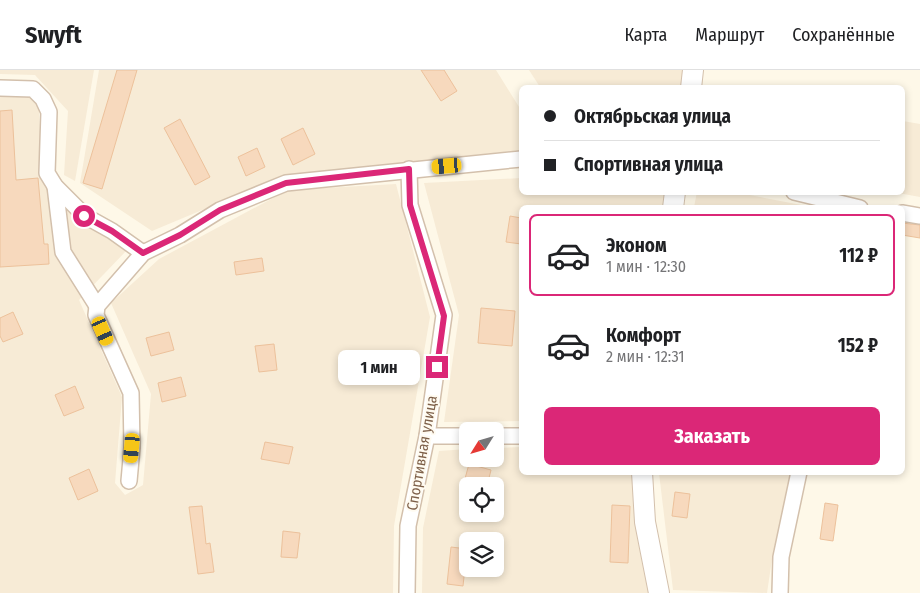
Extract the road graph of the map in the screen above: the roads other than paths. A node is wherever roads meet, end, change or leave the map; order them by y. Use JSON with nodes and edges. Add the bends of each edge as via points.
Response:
{"nodes":[{"id":1,"x":693,"y":70,"type":"edge"},
{"id":2,"x":691,"y":85,"type":"edge"},
{"id":3,"x":0,"y":88,"type":"edge"},
{"id":4,"x":519,"y":159,"type":"edge"},
{"id":5,"x":409,"y":169,"type":"junction"},
{"id":6,"x":55,"y":186,"type":"junction"},
{"id":7,"x":806,"y":195,"type":"edge"},
{"id":8,"x":848,"y":205,"type":"edge"},
{"id":9,"x":905,"y":214,"type":"edge"},
{"id":10,"x":920,"y":216,"type":"edge"},
{"id":11,"x":143,"y":253,"type":"junction"},
{"id":12,"x":97,"y":306,"type":"junction"},
{"id":13,"x":427,"y":436,"type":"junction"},
{"id":14,"x":459,"y":436,"type":"edge"},
{"id":15,"x":504,"y":436,"type":"edge"},
{"id":16,"x":519,"y":436,"type":"edge"},
{"id":17,"x":642,"y":475,"type":"edge"},
{"id":18,"x":799,"y":475,"type":"edge"},
{"id":19,"x":129,"y":481,"type":"dead end"},
{"id":20,"x":407,"y":593,"type":"edge"},
{"id":21,"x":659,"y":593,"type":"edge"},
{"id":22,"x":780,"y":593,"type":"edge"}],
"edges":[{"from":1,"to":2,"type":"street"},
{"from":3,"to":6,"type":"street","via":[[33,89],[43,99],[49,112],[47,173]]},
{"from":4,"to":5,"type":"street"},
{"from":5,"to":11,"type":"street","via":[[286,183],[220,210]]},
{"from":5,"to":13,"type":"street","name":"Спортивная улица","via":[[410,205],[444,316]]},
{"from":6,"to":11,"type":"street","via":[[84,216]]},
{"from":6,"to":12,"type":"street","via":[[63,252]]},
{"from":7,"to":8,"type":"street"},
{"from":9,"to":10,"type":"street"},
{"from":11,"to":12,"type":"street"},
{"from":12,"to":19,"type":"street","via":[[96,316],[131,393]]},
{"from":13,"to":14,"type":"street"},
{"from":13,"to":20,"type":"street","name":"Спортивная улица","via":[[408,526]]},
{"from":15,"to":16,"type":"street"},
{"from":17,"to":21,"type":"street","via":[[645,522]]},
{"from":18,"to":22,"type":"street","via":[[781,557]]}]}
